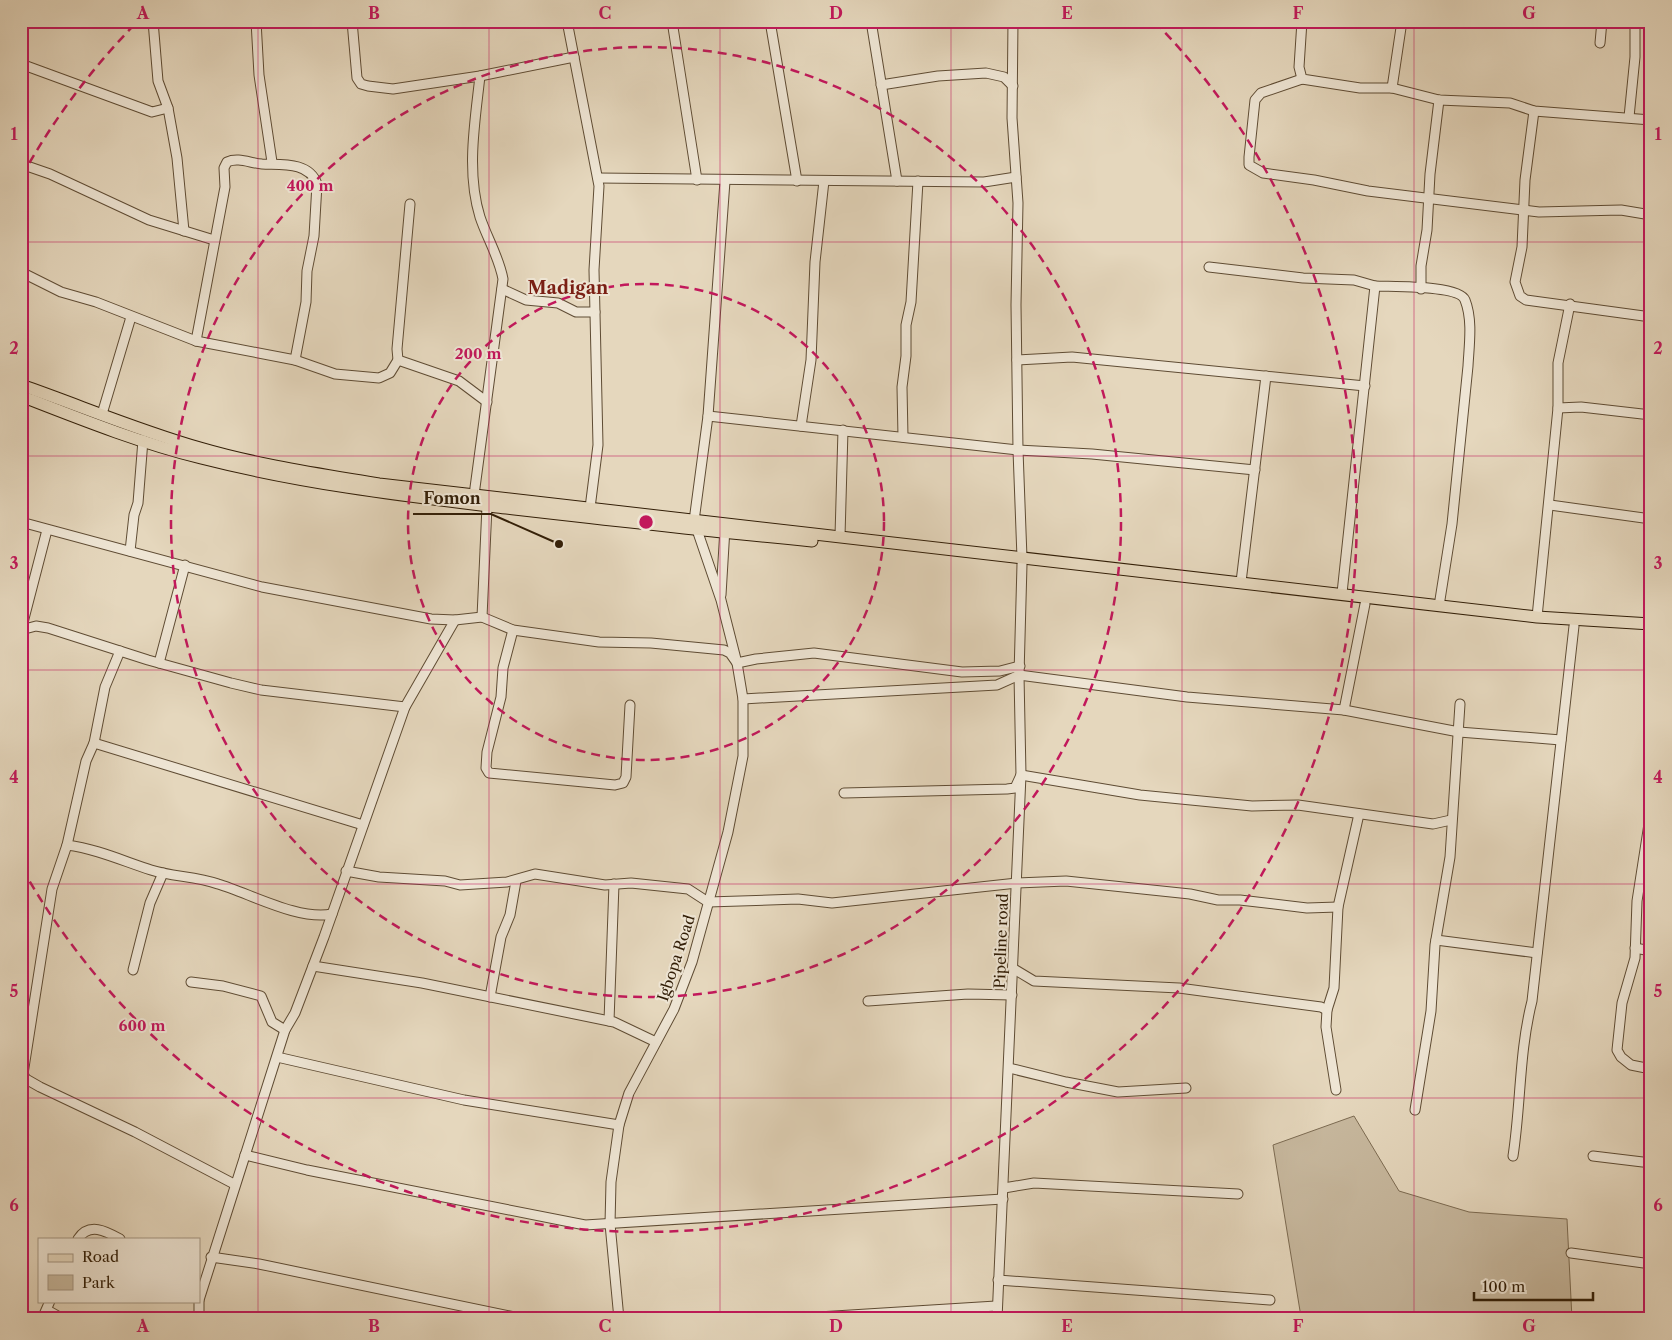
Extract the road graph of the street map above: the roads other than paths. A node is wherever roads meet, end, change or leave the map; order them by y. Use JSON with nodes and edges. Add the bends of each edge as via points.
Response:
{"nodes":[{"id":1,"x":153,"y":21,"type":"edge"},
{"id":2,"x":256,"y":21,"type":"edge"},
{"id":3,"x":352,"y":21,"type":"edge"},
{"id":4,"x":567,"y":21,"type":"edge"},
{"id":5,"x":672,"y":21,"type":"edge"},
{"id":6,"x":770,"y":21,"type":"edge"},
{"id":7,"x":871,"y":21,"type":"edge"},
{"id":8,"x":1013,"y":21,"type":"edge"},
{"id":9,"x":1302,"y":21,"type":"edge"},
{"id":10,"x":1402,"y":21,"type":"edge"},
{"id":11,"x":1602,"y":21,"type":"edge"},
{"id":12,"x":1634,"y":21,"type":"edge"},
{"id":13,"x":1600,"y":43,"type":"dead end"},
{"id":14,"x":574,"y":57,"type":"junction"},
{"id":15,"x":21,"y":64,"type":"edge"},
{"id":16,"x":480,"y":76,"type":"junction"},
{"id":17,"x":1302,"y":79,"type":"junction"},
{"id":18,"x":881,"y":85,"type":"junction"},
{"id":19,"x":1013,"y":86,"type":"junction"},
{"id":20,"x":1392,"y":88,"type":"junction"},
{"id":21,"x":1439,"y":100,"type":"junction"},
{"id":22,"x":168,"y":108,"type":"junction"},
{"id":23,"x":1534,"y":111,"type":"junction"},
{"id":24,"x":1629,"y":117,"type":"junction"},
{"id":25,"x":1651,"y":120,"type":"edge"},
{"id":26,"x":272,"y":162,"type":"junction"},
{"id":27,"x":21,"y":164,"type":"edge"},
{"id":28,"x":1016,"y":177,"type":"junction"},
{"id":29,"x":598,"y":178,"type":"junction"},
{"id":30,"x":697,"y":180,"type":"junction"},
{"id":31,"x":797,"y":180,"type":"junction"},
{"id":32,"x":896,"y":180,"type":"junction"},
{"id":33,"x":725,"y":181,"type":"junction"},
{"id":34,"x":824,"y":181,"type":"junction"},
{"id":35,"x":918,"y":181,"type":"junction"},
{"id":36,"x":1430,"y":197,"type":"junction"},
{"id":37,"x":410,"y":204,"type":"dead end"},
{"id":38,"x":1524,"y":209,"type":"junction"},
{"id":39,"x":1651,"y":215,"type":"edge"},
{"id":40,"x":184,"y":231,"type":"junction"},
{"id":41,"x":214,"y":240,"type":"junction"},
{"id":42,"x":1210,"y":267,"type":"dead end"},
{"id":43,"x":21,"y":272,"type":"edge"},
{"id":44,"x":1375,"y":286,"type":"junction"},
{"id":45,"x":502,"y":289,"type":"junction"},
{"id":46,"x":1421,"y":289,"type":"junction"},
{"id":47,"x":1570,"y":304,"type":"junction"},
{"id":48,"x":595,"y":312,"type":"junction"},
{"id":49,"x":131,"y":317,"type":"junction"},
{"id":50,"x":1651,"y":317,"type":"edge"},
{"id":51,"x":196,"y":341,"type":"junction"},
{"id":52,"x":295,"y":360,"type":"junction"},
{"id":53,"x":398,"y":360,"type":"junction"},
{"id":54,"x":1017,"y":360,"type":"junction"},
{"id":55,"x":1266,"y":376,"type":"junction"},
{"id":56,"x":21,"y":385,"type":"edge"},
{"id":57,"x":1366,"y":386,"type":"junction"},
{"id":58,"x":21,"y":396,"type":"edge"},
{"id":59,"x":487,"y":402,"type":"junction"},
{"id":60,"x":1558,"y":408,"type":"junction"},
{"id":61,"x":102,"y":414,"type":"junction"},
{"id":62,"x":1651,"y":415,"type":"edge"},
{"id":63,"x":708,"y":416,"type":"junction"},
{"id":64,"x":801,"y":426,"type":"junction"},
{"id":65,"x":844,"y":430,"type":"junction"},
{"id":66,"x":903,"y":437,"type":"junction"},
{"id":67,"x":143,"y":440,"type":"junction"},
{"id":68,"x":1018,"y":450,"type":"junction"},
{"id":69,"x":1255,"y":470,"type":"junction"},
{"id":70,"x":474,"y":495,"type":"junction"},
{"id":71,"x":1550,"y":505,"type":"junction"},
{"id":72,"x":487,"y":506,"type":"junction"},
{"id":73,"x":590,"y":508,"type":"junction"},
{"id":74,"x":1651,"y":518,"type":"edge"},
{"id":75,"x":21,"y":522,"type":"edge"},
{"id":76,"x":695,"y":525,"type":"junction"},
{"id":77,"x":725,"y":528,"type":"junction"},
{"id":78,"x":47,"y":530,"type":"junction"},
{"id":79,"x":840,"y":536,"type":"junction"},
{"id":80,"x":130,"y":551,"type":"junction"},
{"id":81,"x":1022,"y":561,"type":"junction"},
{"id":82,"x":185,"y":565,"type":"junction"},
{"id":83,"x":1241,"y":582,"type":"junction"},
{"id":84,"x":1342,"y":593,"type":"junction"},
{"id":85,"x":721,"y":600,"type":"junction"},
{"id":86,"x":1366,"y":604,"type":"junction"},
{"id":87,"x":1439,"y":606,"type":"junction"},
{"id":88,"x":482,"y":617,"type":"junction"},
{"id":89,"x":1537,"y":617,"type":"junction"},
{"id":90,"x":455,"y":620,"type":"junction"},
{"id":91,"x":1651,"y":624,"type":"edge"},
{"id":92,"x":1574,"y":626,"type":"junction"},
{"id":93,"x":21,"y":630,"type":"edge"},
{"id":94,"x":513,"y":630,"type":"junction"},
{"id":95,"x":1651,"y":631,"type":"edge"},
{"id":96,"x":120,"y":651,"type":"junction"},
{"id":97,"x":159,"y":663,"type":"junction"},
{"id":98,"x":737,"y":663,"type":"junction"},
{"id":99,"x":1020,"y":671,"type":"junction"},
{"id":100,"x":742,"y":699,"type":"junction"},
{"id":101,"x":630,"y":704,"type":"dead end"},
{"id":102,"x":1460,"y":704,"type":"dead end"},
{"id":103,"x":405,"y":707,"type":"junction"},
{"id":104,"x":1344,"y":710,"type":"junction"},
{"id":105,"x":1459,"y":732,"type":"junction"},
{"id":106,"x":1561,"y":740,"type":"junction"},
{"id":107,"x":94,"y":743,"type":"junction"},
{"id":108,"x":1021,"y":775,"type":"junction"},
{"id":109,"x":844,"y":793,"type":"dead end"},
{"id":110,"x":1651,"y":811,"type":"edge"},
{"id":111,"x":1359,"y":814,"type":"junction"},
{"id":112,"x":1451,"y":820,"type":"junction"},
{"id":113,"x":363,"y":825,"type":"junction"},
{"id":114,"x":67,"y":845,"type":"junction"},
{"id":115,"x":1646,"y":861,"type":"edge"},
{"id":116,"x":346,"y":871,"type":"junction"},
{"id":117,"x":162,"y":873,"type":"junction"},
{"id":118,"x":516,"y":881,"type":"junction"},
{"id":119,"x":1017,"y":883,"type":"junction"},
{"id":120,"x":614,"y":884,"type":"junction"},
{"id":121,"x":708,"y":902,"type":"junction"},
{"id":122,"x":1338,"y":907,"type":"junction"},
{"id":123,"x":332,"y":914,"type":"junction"},
{"id":124,"x":1436,"y":940,"type":"junction"},
{"id":125,"x":1635,"y":948,"type":"junction"},
{"id":126,"x":1651,"y":950,"type":"edge"},
{"id":127,"x":1537,"y":952,"type":"junction"},
{"id":128,"x":313,"y":966,"type":"junction"},
{"id":129,"x":1014,"y":969,"type":"junction"},
{"id":130,"x":133,"y":970,"type":"dead end"},
{"id":131,"x":192,"y":982,"type":"dead end"},
{"id":132,"x":1012,"y":995,"type":"junction"},
{"id":133,"x":490,"y":997,"type":"junction"},
{"id":134,"x":868,"y":1001,"type":"dead end"},
{"id":135,"x":1327,"y":1010,"type":"junction"},
{"id":136,"x":609,"y":1021,"type":"junction"},
{"id":137,"x":285,"y":1030,"type":"junction"},
{"id":138,"x":656,"y":1042,"type":"junction"},
{"id":139,"x":277,"y":1057,"type":"junction"},
{"id":140,"x":1009,"y":1068,"type":"junction"},
{"id":141,"x":1651,"y":1069,"type":"edge"},
{"id":142,"x":1186,"y":1088,"type":"dead end"},
{"id":143,"x":1336,"y":1090,"type":"dead end"},
{"id":144,"x":1415,"y":1110,"type":"dead end"},
{"id":145,"x":619,"y":1126,"type":"junction"},
{"id":146,"x":245,"y":1155,"type":"junction"},
{"id":147,"x":1513,"y":1156,"type":"dead end"},
{"id":148,"x":1594,"y":1156,"type":"dead end"},
{"id":149,"x":1651,"y":1163,"type":"edge"},
{"id":150,"x":234,"y":1184,"type":"junction"},
{"id":151,"x":1004,"y":1188,"type":"junction"},
{"id":152,"x":1238,"y":1194,"type":"dead end"},
{"id":153,"x":1003,"y":1199,"type":"junction"},
{"id":154,"x":610,"y":1224,"type":"junction"},
{"id":155,"x":79,"y":1238,"type":"edge"},
{"id":156,"x":118,"y":1238,"type":"edge"},
{"id":157,"x":1571,"y":1253,"type":"dead end"},
{"id":158,"x":211,"y":1258,"type":"junction"},
{"id":159,"x":1651,"y":1264,"type":"edge"},
{"id":160,"x":998,"y":1280,"type":"junction"},
{"id":161,"x":201,"y":1281,"type":"edge"},
{"id":162,"x":1270,"y":1300,"type":"dead end"},
{"id":163,"x":199,"y":1302,"type":"edge"},
{"id":164,"x":48,"y":1306,"type":"edge"},
{"id":165,"x":996,"y":1306,"type":"junction"},
{"id":166,"x":42,"y":1319,"type":"edge"},
{"id":167,"x":63,"y":1319,"type":"edge"},
{"id":168,"x":198,"y":1319,"type":"edge"},
{"id":169,"x":524,"y":1319,"type":"edge"},
{"id":170,"x":619,"y":1319,"type":"edge"},
{"id":171,"x":786,"y":1319,"type":"edge"},
{"id":172,"x":997,"y":1319,"type":"edge"}],
"edges":[{"from":1,"to":22,"type":"street","via":[[158,81]]},
{"from":2,"to":26,"type":"street","via":[[259,75]]},
{"from":3,"to":16,"type":"street","via":[[356,78],[361,84],[393,89]]},
{"from":4,"to":14,"type":"street"},
{"from":5,"to":30,"type":"street"},
{"from":6,"to":31,"type":"street"},
{"from":7,"to":18,"type":"street"},
{"from":8,"to":19,"type":"street","name":"Pipeline road"},
{"from":9,"to":17,"type":"street","via":[[1299,67]]},
{"from":10,"to":20,"type":"street"},
{"from":11,"to":13,"type":"street"},
{"from":12,"to":24,"type":"street","via":[[1635,57]]},
{"from":14,"to":16,"type":"street"},
{"from":14,"to":29,"type":"street"},
{"from":15,"to":22,"type":"street","via":[[152,112]]},
{"from":16,"to":45,"type":"street","via":[[472,142],[475,191],[480,217],[501,268]]},
{"from":17,"to":20,"type":"street","via":[[1329,85]]},
{"from":17,"to":36,"type":"street","via":[[1261,93],[1255,100],[1249,157],[1249,165],[1253,169],[1368,191]]},
{"from":18,"to":19,"type":"street","via":[[938,76],[995,73]]},
{"from":18,"to":32,"type":"street"},
{"from":19,"to":28,"type":"street","name":"Pipeline road"},
{"from":20,"to":21,"type":"street"},
{"from":21,"to":23,"type":"street","via":[[1510,103]]},
{"from":21,"to":36,"type":"street"},
{"from":22,"to":40,"type":"street"},
{"from":23,"to":24,"type":"street"},
{"from":23,"to":38,"type":"street"},
{"from":24,"to":25,"type":"street"},
{"from":26,"to":41,"type":"street","via":[[227,162]]},
{"from":26,"to":52,"type":"street","via":[[296,166],[315,178],[317,184],[306,302]]},
{"from":27,"to":40,"type":"street","via":[[149,220]]},
{"from":28,"to":35,"type":"street","via":[[998,182]]},
{"from":28,"to":54,"type":"street","name":"Pipeline road"},
{"from":29,"to":30,"type":"street"},
{"from":29,"to":48,"type":"street"},
{"from":30,"to":33,"type":"street"},
{"from":31,"to":33,"type":"street"},
{"from":31,"to":34,"type":"street"},
{"from":32,"to":34,"type":"street"},
{"from":32,"to":35,"type":"street"},
{"from":33,"to":63,"type":"street"},
{"from":34,"to":64,"type":"street","via":[[815,262],[811,360]]},
{"from":35,"to":66,"type":"street","via":[[902,387]]},
{"from":36,"to":38,"type":"street"},
{"from":36,"to":46,"type":"street"},
{"from":37,"to":53,"type":"street"},
{"from":38,"to":39,"type":"street","via":[[1554,213],[1621,210]]},
{"from":38,"to":47,"type":"street","via":[[1516,289],[1526,300]]},
{"from":40,"to":41,"type":"street"},
{"from":41,"to":51,"type":"street"},
{"from":42,"to":44,"type":"street","via":[[1303,278],[1354,280]]},
{"from":43,"to":49,"type":"street","via":[[61,292]]},
{"from":44,"to":46,"type":"street"},
{"from":44,"to":57,"type":"street"},
{"from":45,"to":48,"type":"street","via":[[526,300],[558,303],[576,312]]},
{"from":45,"to":59,"type":"street"},
{"from":46,"to":87,"type":"street","via":[[1446,289],[1458,293],[1465,299],[1469,321],[1470,340],[1452,524]]},
{"from":47,"to":50,"type":"street","via":[[1603,312]]},
{"from":47,"to":60,"type":"street","via":[[1558,363]]},
{"from":48,"to":73,"type":"street","via":[[598,445]]},
{"from":49,"to":51,"type":"street"},
{"from":49,"to":61,"type":"street"},
{"from":51,"to":52,"type":"street"},
{"from":52,"to":53,"type":"street","via":[[335,374],[379,378],[390,373]]},
{"from":53,"to":59,"type":"street","via":[[459,381]]},
{"from":54,"to":55,"type":"street","via":[[1072,357]]},
{"from":54,"to":68,"type":"street","name":"Pipeline road"},
{"from":55,"to":57,"type":"street"},
{"from":55,"to":69,"type":"street"},
{"from":56,"to":61,"type":"main road"},
{"from":57,"to":84,"type":"street"},
{"from":58,"to":67,"type":"main road"},
{"from":59,"to":70,"type":"street"},
{"from":60,"to":62,"type":"street","via":[[1581,407]]},
{"from":60,"to":71,"type":"street"},
{"from":61,"to":70,"type":"main road","via":[[202,449],[269,464],[379,484]]},
{"from":63,"to":64,"type":"street"},
{"from":63,"to":76,"type":"street"},
{"from":64,"to":65,"type":"street"},
{"from":65,"to":66,"type":"street"},
{"from":65,"to":79,"type":"street"},
{"from":66,"to":68,"type":"street"},
{"from":67,"to":72,"type":"main road","via":[[199,458],[305,481]]},
{"from":67,"to":80,"type":"street"},
{"from":68,"to":69,"type":"street"},
{"from":68,"to":81,"type":"street","name":"Pipeline road"},
{"from":69,"to":83,"type":"street"},
{"from":70,"to":73,"type":"main road"},
{"from":71,"to":74,"type":"street"},
{"from":71,"to":89,"type":"street"},
{"from":72,"to":76,"type":"main road"},
{"from":72,"to":88,"type":"street"},
{"from":73,"to":76,"type":"main road"},
{"from":75,"to":78,"type":"street"},
{"from":76,"to":77,"type":"main road"},
{"from":76,"to":85,"type":"street"},
{"from":77,"to":79,"type":"main road"},
{"from":77,"to":81,"type":"main road"},
{"from":77,"to":85,"type":"street"},
{"from":78,"to":80,"type":"street"},
{"from":78,"to":93,"type":"street"},
{"from":79,"to":81,"type":"main road"},
{"from":80,"to":82,"type":"street"},
{"from":81,"to":83,"type":"main road"},
{"from":81,"to":86,"type":"main road"},
{"from":81,"to":99,"type":"street","name":"Pipeline road"},
{"from":82,"to":90,"type":"street","via":[[262,587],[431,619]]},
{"from":82,"to":97,"type":"street"},
{"from":83,"to":84,"type":"main road"},
{"from":84,"to":87,"type":"main road"},
{"from":85,"to":98,"type":"street","name":"Igbopa Road"},
{"from":86,"to":92,"type":"main road"},
{"from":86,"to":104,"type":"street"},
{"from":87,"to":89,"type":"main road"},
{"from":88,"to":90,"type":"street"},
{"from":88,"to":94,"type":"street"},
{"from":89,"to":91,"type":"main road"},
{"from":90,"to":103,"type":"street"},
{"from":92,"to":95,"type":"main road"},
{"from":92,"to":106,"type":"street"},
{"from":93,"to":96,"type":"street","via":[[36,626],[48,628]]},
{"from":94,"to":98,"type":"street","via":[[599,642],[724,650]]},
{"from":94,"to":101,"type":"street","via":[[487,752],[486,768],[489,773],[615,785],[622,783],[626,777]]},
{"from":96,"to":97,"type":"street"},
{"from":96,"to":107,"type":"street","via":[[103,695]]},
{"from":97,"to":103,"type":"street","via":[[261,690]]},
{"from":98,"to":99,"type":"street","via":[[814,653],[962,672]]},
{"from":98,"to":100,"type":"street","name":"Igbopa Road"},
{"from":99,"to":100,"type":"street","via":[[997,685]]},
{"from":99,"to":104,"type":"street","via":[[1187,697]]},
{"from":99,"to":108,"type":"street","name":"Pipeline road"},
{"from":100,"to":121,"type":"street","name":"Igbopa Road","via":[[742,764],[728,832]]},
{"from":102,"to":105,"type":"street"},
{"from":103,"to":113,"type":"street"},
{"from":104,"to":105,"type":"street"},
{"from":105,"to":106,"type":"street"},
{"from":105,"to":112,"type":"street"},
{"from":106,"to":127,"type":"street"},
{"from":107,"to":113,"type":"street"},
{"from":107,"to":114,"type":"street","via":[[86,761]]},
{"from":108,"to":109,"type":"street","via":[[1015,788],[1008,789]]},
{"from":108,"to":111,"type":"street","via":[[1168,798],[1252,806],[1298,805]]},
{"from":108,"to":119,"type":"street","name":"Pipeline road"},
{"from":110,"to":115,"type":"street"},
{"from":111,"to":112,"type":"street","via":[[1433,824]]},
{"from":111,"to":122,"type":"street"},
{"from":112,"to":124,"type":"street","via":[[1450,857]]},
{"from":113,"to":116,"type":"street"},
{"from":114,"to":117,"type":"street","via":[[99,850]]},
{"from":114,"to":150,"type":"street","via":[[50,899],[23,1074],[40,1087]]},
{"from":115,"to":125,"type":"street","via":[[1637,901]]},
{"from":116,"to":118,"type":"street","via":[[379,878],[445,881],[460,885]]},
{"from":116,"to":123,"type":"street"},
{"from":117,"to":123,"type":"street","via":[[208,880],[258,900],[316,916]]},
{"from":117,"to":130,"type":"street","via":[[150,903]]},
{"from":118,"to":120,"type":"street","via":[[535,874]]},
{"from":118,"to":133,"type":"street"},
{"from":119,"to":121,"type":"street","via":[[832,903],[798,899]]},
{"from":119,"to":122,"type":"street","via":[[1066,881],[1218,900],[1307,908]]},
{"from":119,"to":129,"type":"street","name":"Pipeline road"},
{"from":120,"to":121,"type":"street","via":[[688,889]]},
{"from":120,"to":136,"type":"street"},
{"from":121,"to":138,"type":"street","name":"Igbopa Road","via":[[692,962],[674,1009]]},
{"from":122,"to":135,"type":"street","via":[[1334,988]]},
{"from":123,"to":128,"type":"street"},
{"from":124,"to":127,"type":"street"},
{"from":124,"to":144,"type":"street","via":[[1431,1011]]},
{"from":125,"to":126,"type":"street"},
{"from":125,"to":141,"type":"street","via":[[1631,976],[1622,1003],[1617,1050],[1631,1065]]},
{"from":127,"to":147,"type":"street","via":[[1522,1048],[1520,1111]]},
{"from":128,"to":133,"type":"street"},
{"from":128,"to":137,"type":"street"},
{"from":129,"to":132,"type":"street","name":"Pipeline road"},
{"from":129,"to":135,"type":"street","via":[[1034,981],[1179,988]]},
{"from":131,"to":137,"type":"street","via":[[261,996],[272,1022]]},
{"from":132,"to":134,"type":"street","via":[[968,994]]},
{"from":132,"to":140,"type":"street","name":"Pipeline road"},
{"from":133,"to":136,"type":"street"},
{"from":135,"to":143,"type":"street","via":[[1326,1027]]},
{"from":136,"to":138,"type":"street"},
{"from":137,"to":139,"type":"street"},
{"from":138,"to":145,"type":"street","name":"Igbopa Road","via":[[629,1093]]},
{"from":139,"to":145,"type":"street","via":[[464,1100]]},
{"from":139,"to":146,"type":"street"},
{"from":140,"to":142,"type":"street","via":[[1118,1092]]},
{"from":140,"to":151,"type":"street","name":"Pipeline road"},
{"from":145,"to":154,"type":"street","name":"Igbopa Road","via":[[611,1182]]},
{"from":146,"to":150,"type":"street"},
{"from":146,"to":154,"type":"street","via":[[585,1225]]},
{"from":148,"to":149,"type":"street"},
{"from":150,"to":158,"type":"street"},
{"from":151,"to":152,"type":"street","via":[[1034,1183]]},
{"from":151,"to":153,"type":"street","name":"Pipeline road"},
{"from":153,"to":154,"type":"street"},
{"from":153,"to":160,"type":"street","name":"Pipeline road"},
{"from":154,"to":170,"type":"street","name":"Igbopa Road"},
{"from":155,"to":156,"type":"street","via":[[91,1230],[100,1230]]},
{"from":157,"to":159,"type":"street"},
{"from":158,"to":161,"type":"street"},
{"from":158,"to":169,"type":"street","via":[[259,1264]]},
{"from":160,"to":162,"type":"street"},
{"from":160,"to":165,"type":"street","name":"Pipeline road"},
{"from":163,"to":168,"type":"street"},
{"from":164,"to":166,"type":"street"},
{"from":164,"to":167,"type":"street"},
{"from":165,"to":171,"type":"street"},
{"from":165,"to":172,"type":"street","name":"Pipeline road"}]}
